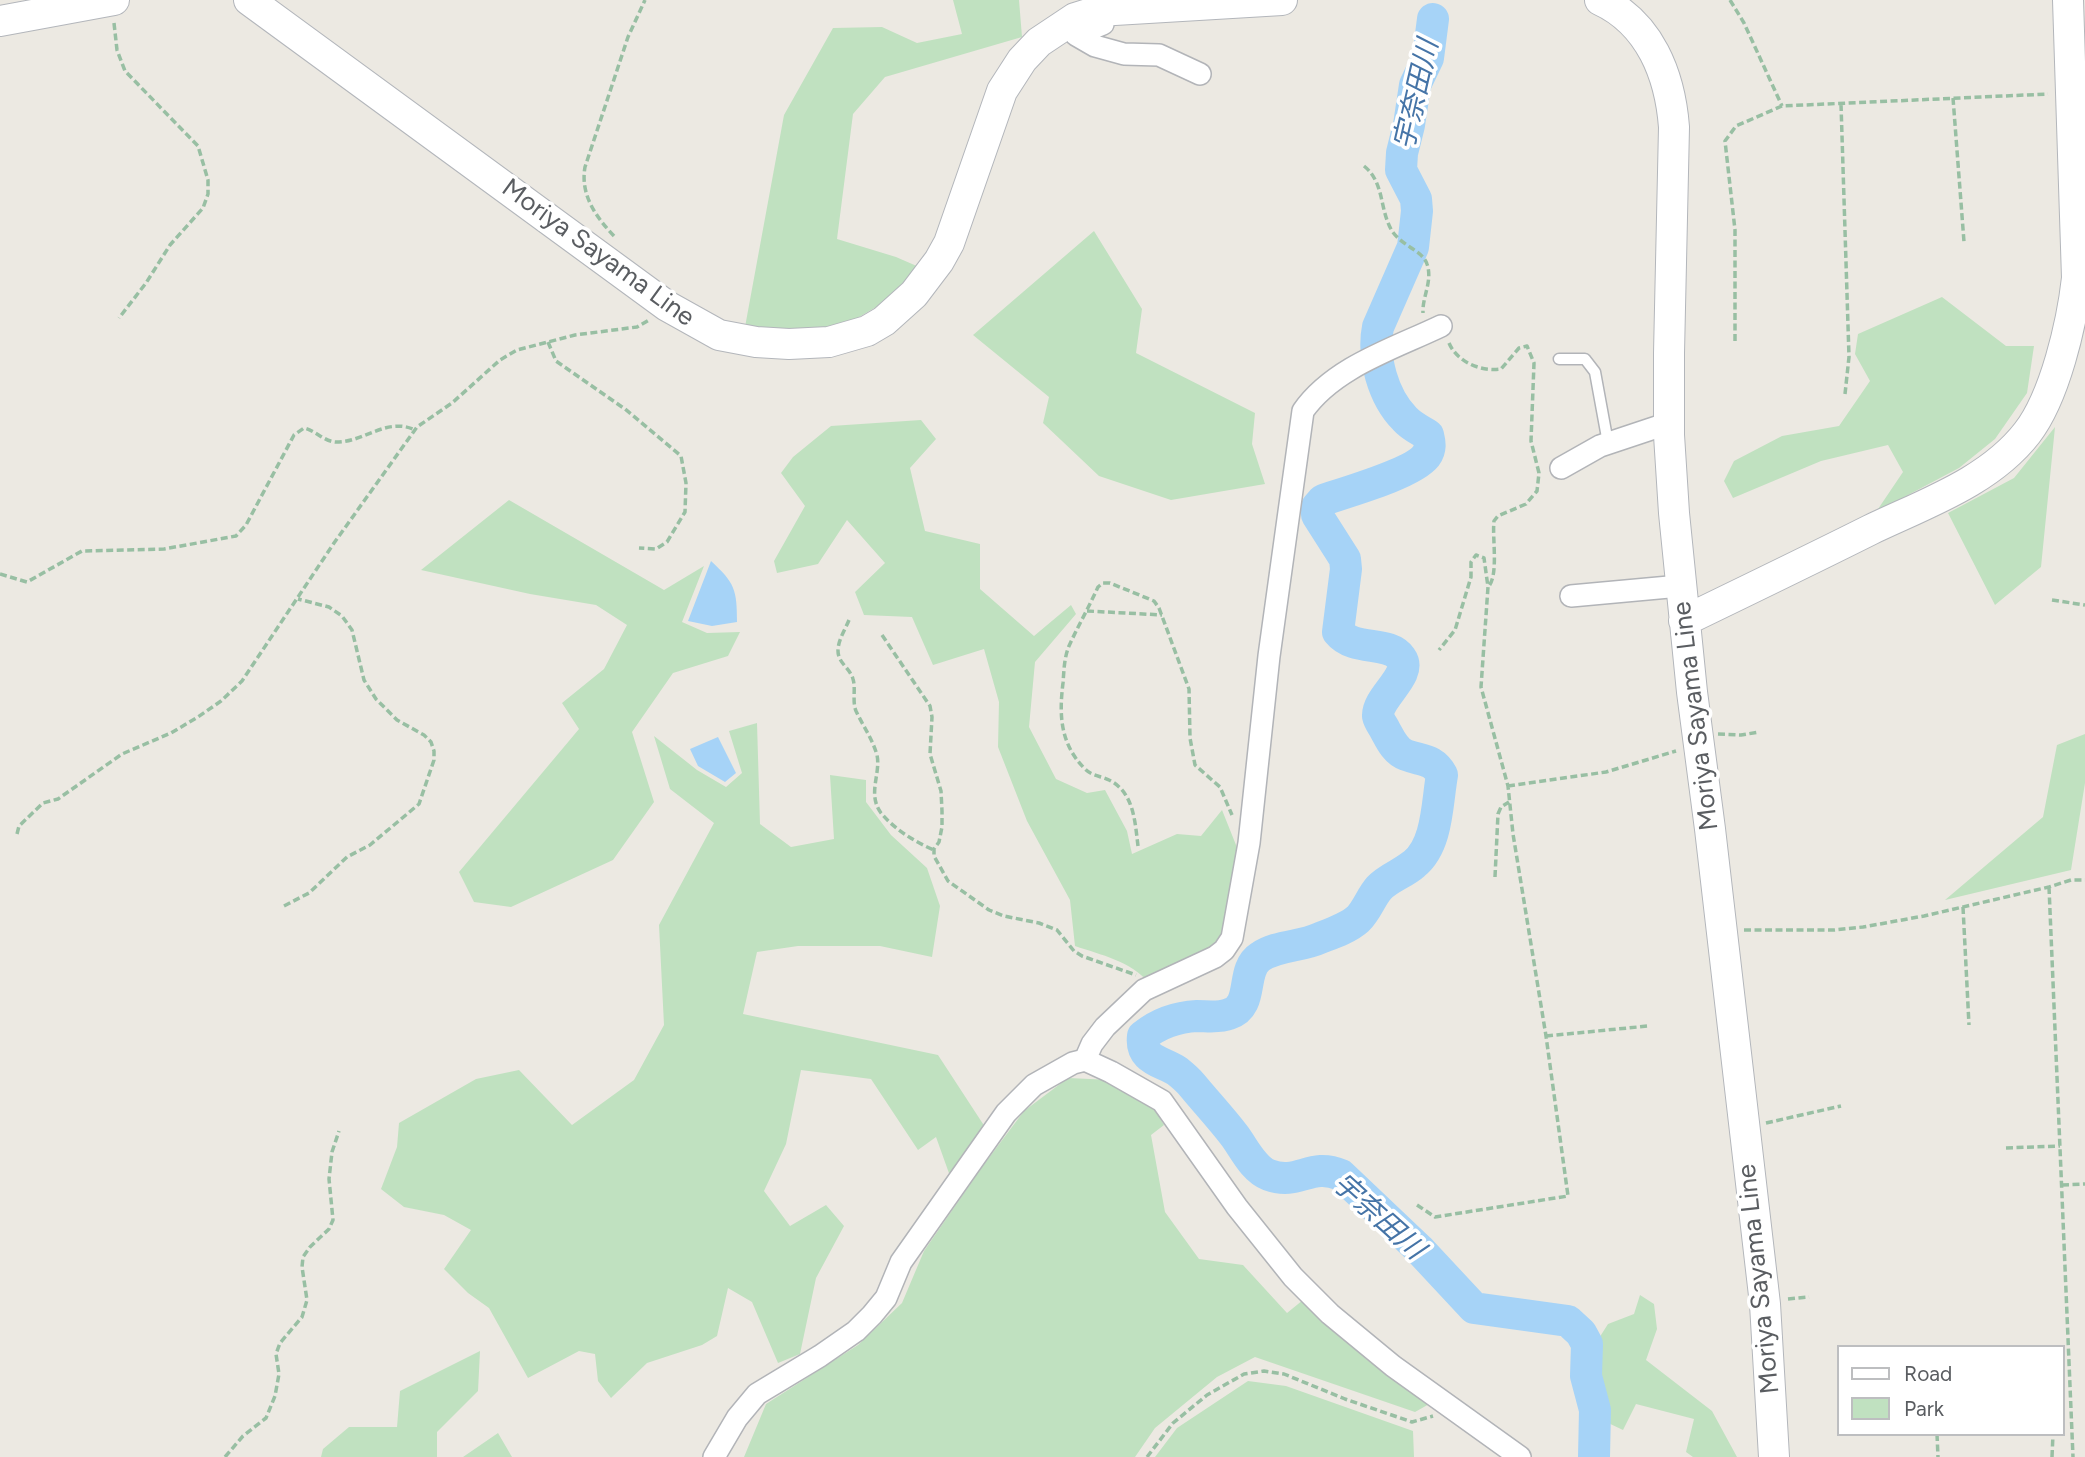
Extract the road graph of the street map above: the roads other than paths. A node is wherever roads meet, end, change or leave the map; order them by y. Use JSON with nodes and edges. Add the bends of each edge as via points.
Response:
{"nodes":[{"id":1,"x":112,"y":0,"type":"edge"},
{"id":2,"x":249,"y":0,"type":"edge"},
{"id":3,"x":1282,"y":0,"type":"edge"},
{"id":4,"x":1600,"y":0,"type":"edge"},
{"id":5,"x":2068,"y":0,"type":"edge"},
{"id":6,"x":1102,"y":10,"type":"junction"},
{"id":7,"x":0,"y":22,"type":"edge"},
{"id":8,"x":1200,"y":74,"type":"dead end"},
{"id":9,"x":1435,"y":329,"type":"road end"},
{"id":10,"x":1559,"y":359,"type":"dead end"},
{"id":11,"x":1669,"y":423,"type":"junction"},
{"id":12,"x":1608,"y":443,"type":"junction"},
{"id":13,"x":1561,"y":468,"type":"dead end"},
{"id":14,"x":1680,"y":586,"type":"junction"},
{"id":15,"x":1571,"y":596,"type":"dead end"},
{"id":16,"x":1684,"y":621,"type":"junction"},
{"id":17,"x":1085,"y":1060,"type":"junction"},
{"id":18,"x":714,"y":1457,"type":"edge"},
{"id":19,"x":1520,"y":1457,"type":"edge"},
{"id":20,"x":1774,"y":1457,"type":"edge"}],
"edges":[{"from":1,"to":7,"type":"main road"},
{"from":2,"to":6,"type":"main road","name":"Moriya Sayama Line","via":[[656,298],[710,331],[789,344],[851,337],[884,321],[914,294],[949,243],[1012,74],[1039,42],[1061,25]]},
{"from":3,"to":6,"type":"main road","name":"Moriya Sayama Line"},
{"from":4,"to":11,"type":"main road","name":"Moriya Sayama Line","via":[[1622,14],[1647,41],[1664,71],[1672,102]]},
{"from":5,"to":16,"type":"main road","via":[[2077,278],[2073,311],[2043,407],[2026,433],[1981,476]]},
{"from":6,"to":8,"type":"street","via":[[1103,24],[1076,35],[1124,54],[1159,55]]},
{"from":9,"to":17,"type":"street","via":[[1331,381],[1303,411],[1249,843],[1232,938],[1215,957],[1146,989],[1105,1027]]},
{"from":10,"to":12,"type":"lane","via":[[1585,359],[1595,372]]},
{"from":11,"to":12,"type":"street"},
{"from":11,"to":14,"type":"main road","name":"Moriya Sayama Line"},
{"from":12,"to":13,"type":"street"},
{"from":14,"to":15,"type":"street"},
{"from":14,"to":16,"type":"main road","name":"Moriya Sayama Line"},
{"from":16,"to":20,"type":"main road","name":"Moriya Sayama Line","via":[[1763,1291]]},
{"from":17,"to":18,"type":"street","via":[[1034,1085],[1006,1113],[901,1262],[886,1298],[872,1315],[829,1350],[757,1394]]},
{"from":17,"to":19,"type":"street","via":[[1162,1101],[1237,1207],[1293,1277],[1330,1314],[1393,1366]]}]}
